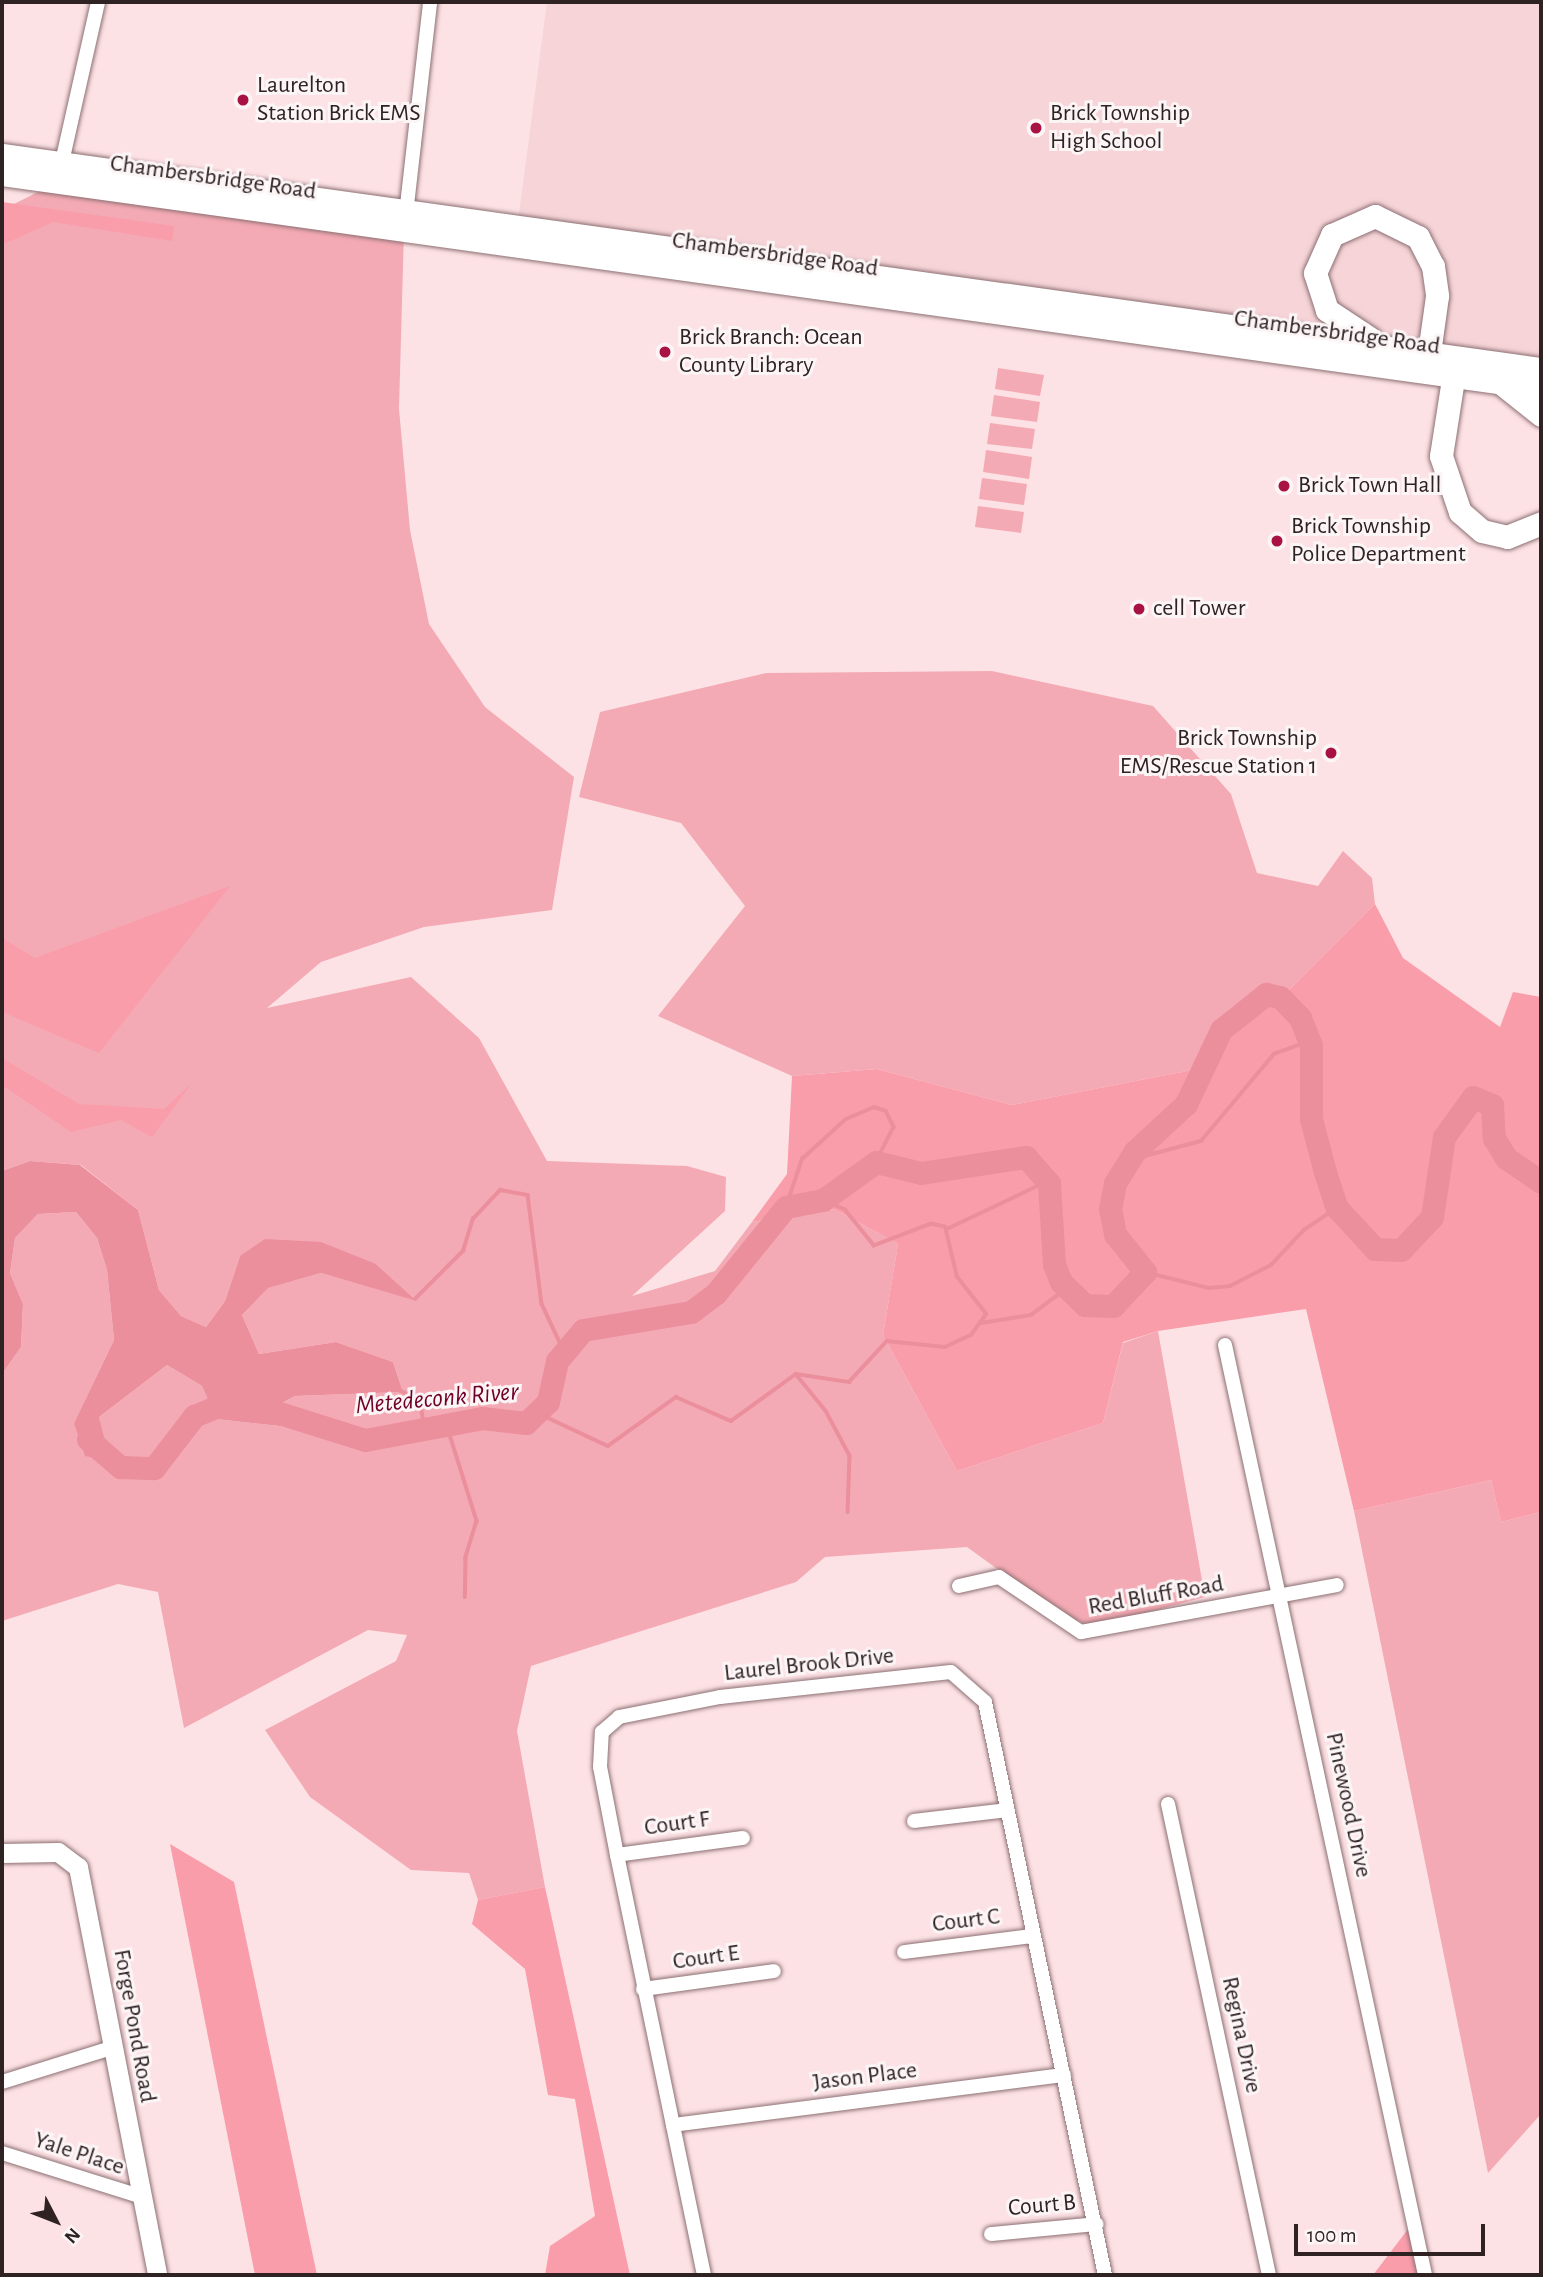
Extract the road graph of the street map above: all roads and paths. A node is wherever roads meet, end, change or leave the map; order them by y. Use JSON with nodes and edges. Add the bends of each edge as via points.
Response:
{"nodes":[{"id":1,"x":98,"y":2,"type":"edge"},
{"id":2,"x":430,"y":2,"type":"edge"},
{"id":3,"x":2,"y":155,"type":"edge"},
{"id":4,"x":60,"y":173,"type":"junction"},
{"id":5,"x":2,"y":174,"type":"edge"},
{"id":6,"x":405,"y":214,"type":"junction"},
{"id":7,"x":1394,"y":349,"type":"junction"},
{"id":8,"x":1428,"y":363,"type":"junction"},
{"id":9,"x":1455,"y":366,"type":"junction"},
{"id":10,"x":1541,"y":369,"type":"edge"},
{"id":11,"x":1501,"y":383,"type":"junction"},
{"id":12,"x":1541,"y":388,"type":"edge"},
{"id":13,"x":1541,"y":415,"type":"edge"},
{"id":14,"x":1541,"y":523,"type":"edge"},
{"id":15,"x":1225,"y":1345,"type":"dead end"},
{"id":16,"x":1337,"y":1585,"type":"dead end"},
{"id":17,"x":959,"y":1586,"type":"dead end"},
{"id":18,"x":1280,"y":1597,"type":"junction"},
{"id":19,"x":1168,"y":1804,"type":"dead end"},
{"id":20,"x":1007,"y":1810,"type":"junction"},
{"id":21,"x":914,"y":1821,"type":"dead end"},
{"id":22,"x":743,"y":1838,"type":"dead end"},
{"id":23,"x":2,"y":1853,"type":"edge"},
{"id":24,"x":617,"y":1855,"type":"junction"},
{"id":25,"x":1033,"y":1936,"type":"junction"},
{"id":26,"x":904,"y":1952,"type":"dead end"},
{"id":27,"x":774,"y":1971,"type":"dead end"},
{"id":28,"x":643,"y":1989,"type":"junction"},
{"id":29,"x":111,"y":2048,"type":"junction"},
{"id":30,"x":1064,"y":2075,"type":"junction"},
{"id":31,"x":2,"y":2082,"type":"edge"},
{"id":32,"x":673,"y":2125,"type":"junction"},
{"id":33,"x":2,"y":2153,"type":"edge"},
{"id":34,"x":142,"y":2197,"type":"junction"},
{"id":35,"x":1097,"y":2224,"type":"junction"},
{"id":36,"x":992,"y":2234,"type":"dead end"},
{"id":37,"x":157,"y":2275,"type":"edge"},
{"id":38,"x":704,"y":2275,"type":"edge"},
{"id":39,"x":1105,"y":2275,"type":"edge"},
{"id":40,"x":1269,"y":2275,"type":"edge"},
{"id":41,"x":1425,"y":2275,"type":"edge"}],
"edges":[{"from":1,"to":4,"type":"street"},
{"from":2,"to":6,"type":"street"},
{"from":3,"to":4,"type":"main road","name":"Chambersbridge Road"},
{"from":4,"to":5,"type":"main road","name":"Chambersbridge Road"},
{"from":4,"to":6,"type":"main road","name":"Chambersbridge Road"},
{"from":4,"to":8,"type":"main road","name":"Chambersbridge Road"},
{"from":6,"to":7,"type":"main road","name":"Chambersbridge Road"},
{"from":7,"to":8,"type":"main road","name":"Chambersbridge Road"},
{"from":7,"to":8,"type":"main road","via":[[1337,321],[1317,287],[1323,246],[1361,218],[1402,224],[1427,251],[1437,296]]},
{"from":8,"to":9,"type":"main road","name":"Chambersbridge Road"},
{"from":9,"to":10,"type":"main road","name":"Chambersbridge Road"},
{"from":9,"to":11,"type":"main road","name":"Chambersbridge Road"},
{"from":9,"to":14,"type":"main road","via":[[1441,456],[1460,512],[1482,531],[1507,537]]},
{"from":11,"to":12,"type":"main road","name":"Chambersbridge Road"},
{"from":11,"to":13,"type":"main road"},
{"from":15,"to":18,"type":"street","name":"Pinewood Drive"},
{"from":16,"to":18,"type":"street","name":"Red Bluff Road"},
{"from":17,"to":18,"type":"street","name":"Red Bluff Road","via":[[999,1577],[1081,1632]]},
{"from":18,"to":41,"type":"street","name":"Pinewood Drive"},
{"from":19,"to":40,"type":"street","name":"Regina Drive"},
{"from":20,"to":21,"type":"street"},
{"from":20,"to":24,"type":"street","name":"Laurel Brook Drive","via":[[985,1702],[959,1675],[720,1697],[619,1717],[602,1732],[600,1767]]},
{"from":20,"to":25,"type":"street","name":"Laurel Brook Drive"},
{"from":22,"to":24,"type":"street","name":"Court F"},
{"from":23,"to":29,"type":"street","name":"Forge Pond Road","via":[[58,1852],[78,1867]]},
{"from":24,"to":28,"type":"street","name":"Laurel Brook Drive"},
{"from":25,"to":26,"type":"street","name":"Court C"},
{"from":25,"to":30,"type":"street","name":"Laurel Brook Drive"},
{"from":27,"to":28,"type":"street","name":"Court E"},
{"from":28,"to":32,"type":"street","name":"Laurel Brook Drive"},
{"from":29,"to":31,"type":"street"},
{"from":29,"to":34,"type":"street","name":"Forge Pond Road"},
{"from":30,"to":32,"type":"street","name":"Jason Place"},
{"from":30,"to":35,"type":"street","name":"Laurel Brook Drive"},
{"from":32,"to":38,"type":"street","name":"Laurel Brook Drive"},
{"from":33,"to":34,"type":"street","name":"Yale Place"},
{"from":34,"to":37,"type":"street","name":"Forge Pond Road"},
{"from":35,"to":36,"type":"street","name":"Court B"},
{"from":35,"to":39,"type":"street","name":"Laurel Brook Drive"}]}
